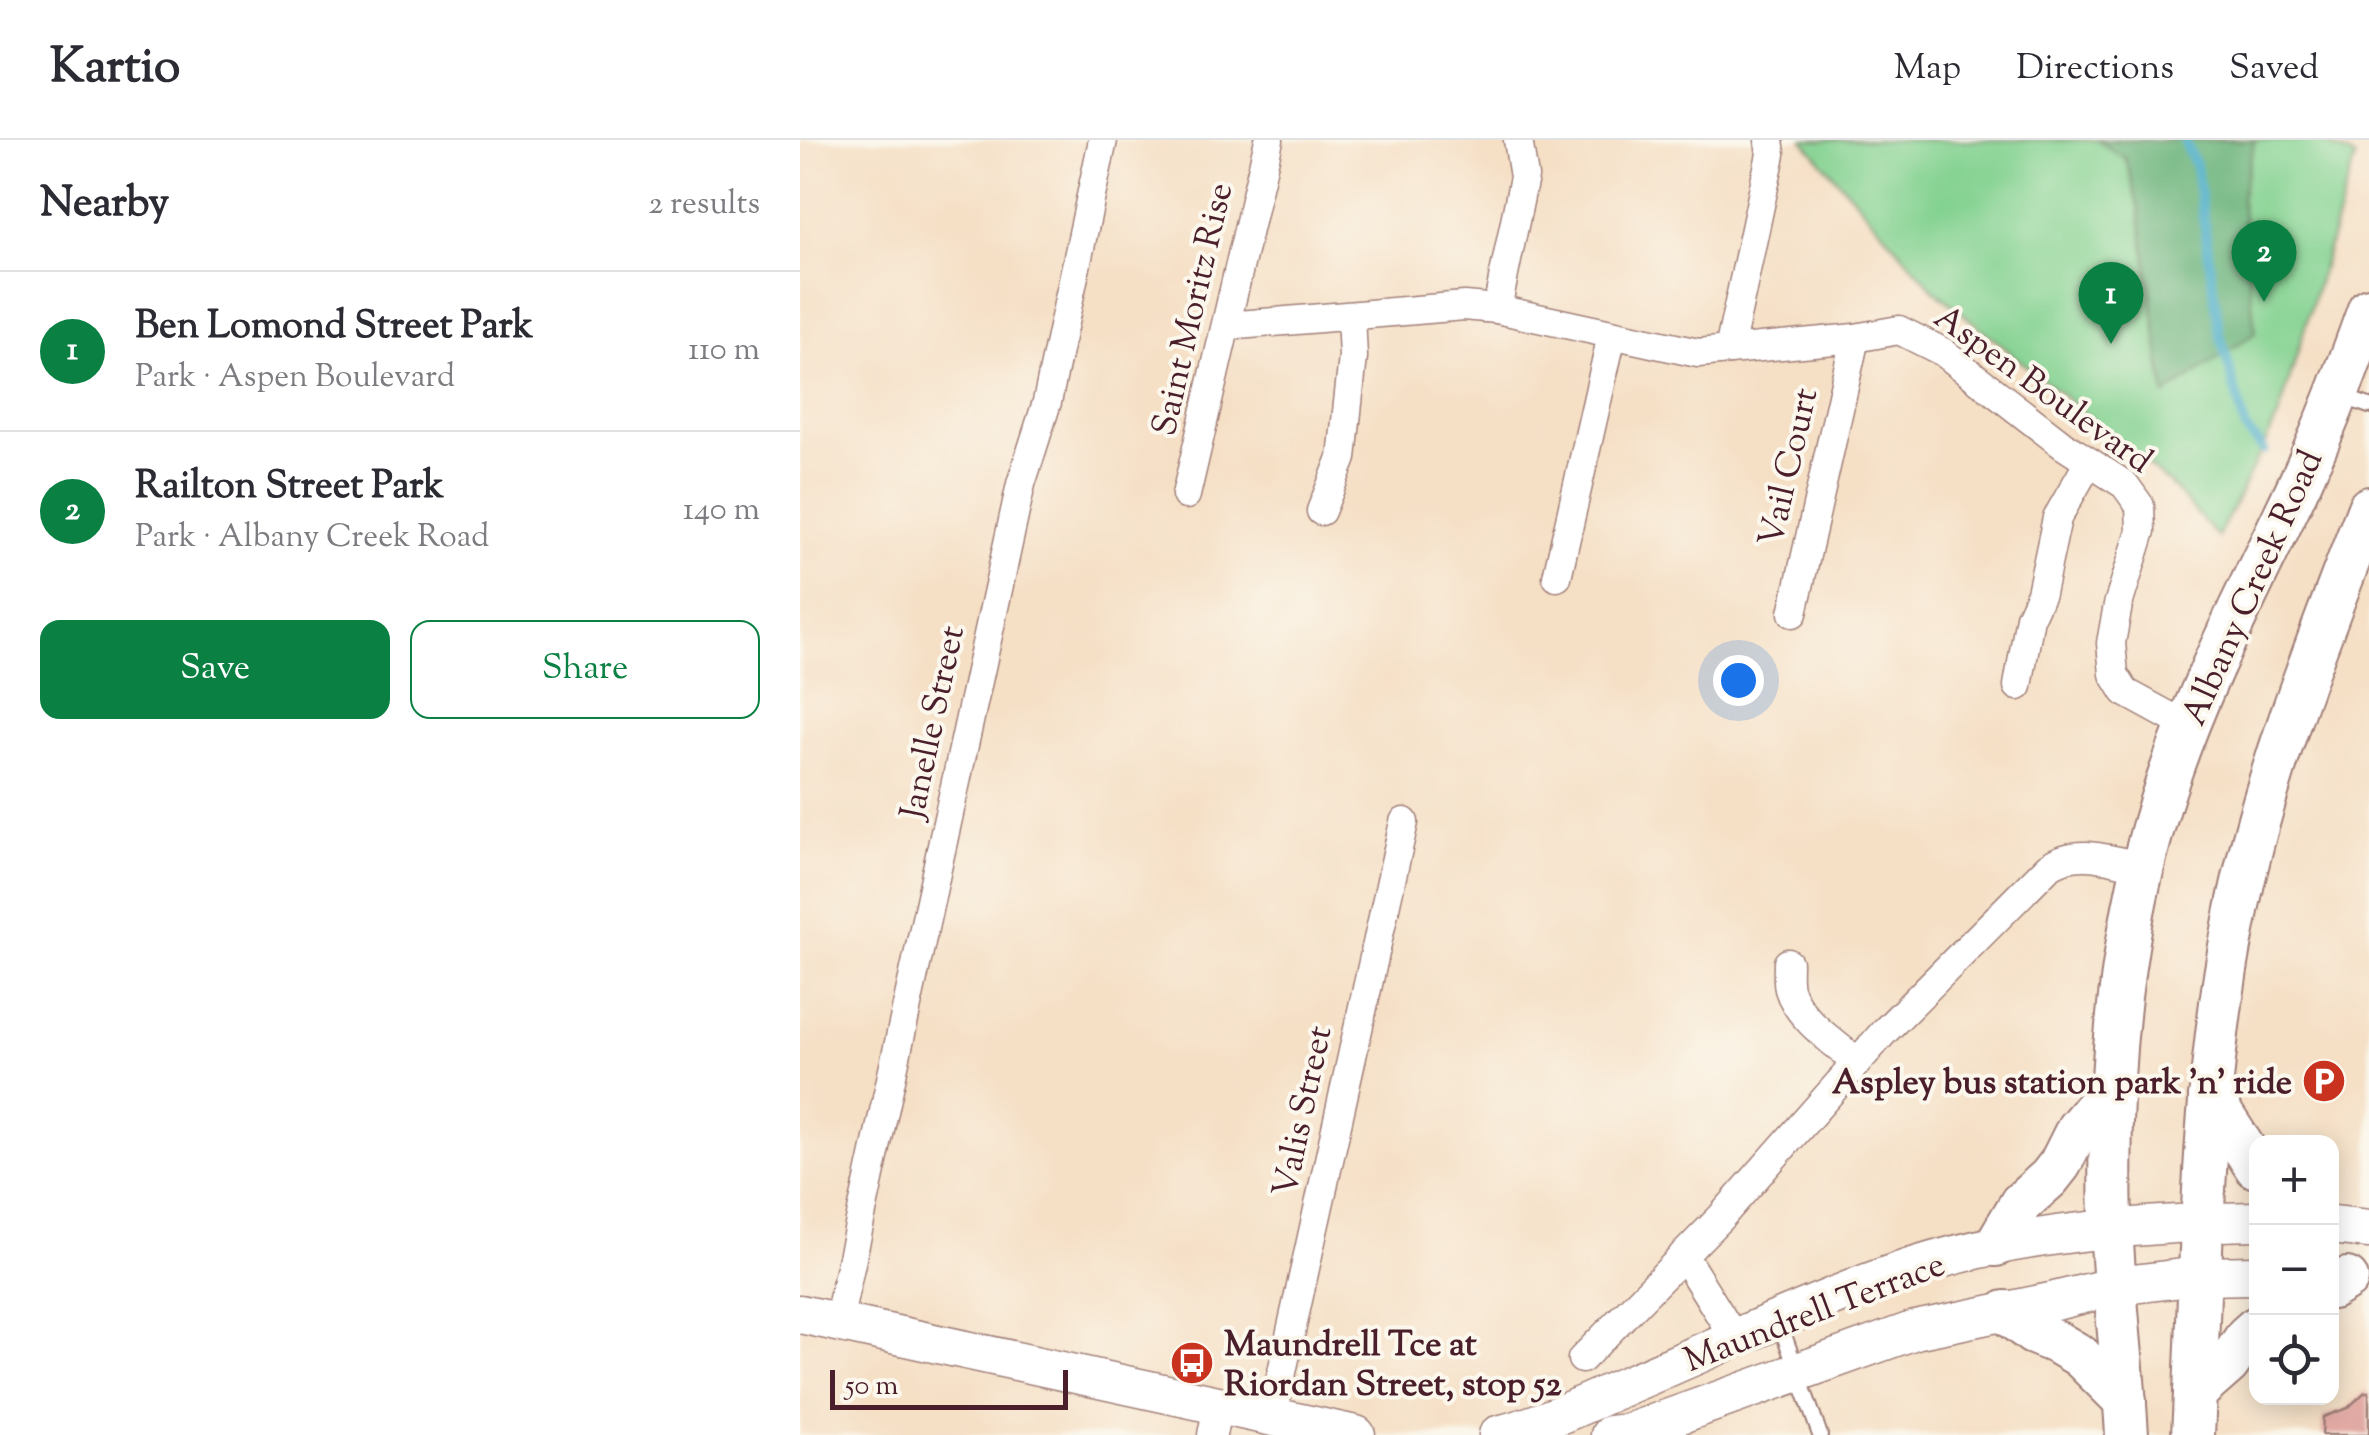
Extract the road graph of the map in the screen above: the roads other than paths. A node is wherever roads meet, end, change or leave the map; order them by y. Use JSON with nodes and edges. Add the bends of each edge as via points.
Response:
{"nodes":[{"id":1,"x":1102,"y":140,"type":"edge"},
{"id":2,"x":1269,"y":140,"type":"edge"},
{"id":3,"x":1518,"y":140,"type":"edge"},
{"id":4,"x":1769,"y":140,"type":"edge"},
{"id":5,"x":1497,"y":309,"type":"junction"},
{"id":6,"x":2369,"y":309,"type":"edge"},
{"id":7,"x":1351,"y":316,"type":"junction"},
{"id":8,"x":1226,"y":326,"type":"junction"},
{"id":9,"x":1612,"y":335,"type":"junction"},
{"id":10,"x":1855,"y":338,"type":"junction"},
{"id":11,"x":1729,"y":350,"type":"junction"},
{"id":12,"x":2354,"y":384,"type":"edge"},
{"id":13,"x":2089,"y":462,"type":"junction"},
{"id":14,"x":1186,"y":494,"type":"dead end"},
{"id":15,"x":1322,"y":511,"type":"dead end"},
{"id":16,"x":2368,"y":514,"type":"edge"},
{"id":17,"x":1558,"y":576,"type":"dead end"},
{"id":18,"x":1793,"y":613,"type":"dead end"},
{"id":19,"x":2018,"y":686,"type":"dead end"},
{"id":20,"x":2187,"y":726,"type":"junction"},
{"id":21,"x":1404,"y":822,"type":"dead end"},
{"id":22,"x":2143,"y":868,"type":"junction"},
{"id":23,"x":1788,"y":964,"type":"dead end"},
{"id":24,"x":1857,"y":1062,"type":"junction"},
{"id":25,"x":2111,"y":1089,"type":"junction"},
{"id":26,"x":2210,"y":1096,"type":"junction"},
{"id":27,"x":2249,"y":1156,"type":"edge"},
{"id":28,"x":2249,"y":1220,"type":"edge"},
{"id":29,"x":2200,"y":1222,"type":"junction"},
{"id":30,"x":2339,"y":1226,"type":"edge"},
{"id":31,"x":2112,"y":1228,"type":"junction"},
{"id":32,"x":2369,"y":1229,"type":"edge"},
{"id":33,"x":1996,"y":1246,"type":"junction"},
{"id":34,"x":1684,"y":1255,"type":"junction"},
{"id":35,"x":2249,"y":1275,"type":"edge"},
{"id":36,"x":2199,"y":1276,"type":"junction"},
{"id":37,"x":2116,"y":1286,"type":"junction"},
{"id":38,"x":2005,"y":1312,"type":"junction"},
{"id":39,"x":800,"y":1314,"type":"edge"},
{"id":40,"x":1779,"y":1320,"type":"junction"},
{"id":41,"x":838,"y":1322,"type":"junction"},
{"id":42,"x":2249,"y":1334,"type":"edge"},
{"id":43,"x":1735,"y":1339,"type":"junction"},
{"id":44,"x":1582,"y":1359,"type":"dead end"},
{"id":45,"x":1799,"y":1372,"type":"junction"},
{"id":46,"x":2195,"y":1393,"type":"junction"},
{"id":47,"x":1272,"y":1416,"type":"junction"},
{"id":48,"x":2126,"y":1418,"type":"edge"},
{"id":49,"x":1215,"y":1420,"type":"edge"},
{"id":50,"x":1621,"y":1434,"type":"edge"},
{"id":51,"x":1356,"y":1435,"type":"edge"},
{"id":52,"x":1498,"y":1435,"type":"edge"},
{"id":53,"x":1820,"y":1435,"type":"edge"},
{"id":54,"x":2193,"y":1435,"type":"edge"}],
"edges":[{"from":1,"to":41,"type":"street","name":"Janelle Street"},
{"from":2,"to":8,"type":"street","name":"Saint Moritz Rise"},
{"from":3,"to":5,"type":"street","via":[[1524,177]]},
{"from":4,"to":11,"type":"street"},
{"from":5,"to":7,"type":"street","name":"Aspen Boulevard"},
{"from":5,"to":9,"type":"street","name":"Aspen Boulevard"},
{"from":6,"to":12,"type":"main road","name":"Albany Creek Road"},
{"from":7,"to":8,"type":"street","name":"Aspen Boulevard"},
{"from":7,"to":15,"type":"street","via":[[1342,458]]},
{"from":8,"to":14,"type":"street","name":"Saint Moritz Rise"},
{"from":9,"to":11,"type":"street","name":"Aspen Boulevard","via":[[1698,353]]},
{"from":9,"to":17,"type":"street"},
{"from":10,"to":11,"type":"street","name":"Aspen Boulevard"},
{"from":10,"to":13,"type":"street","name":"Aspen Boulevard","via":[[1899,330],[1943,352]]},
{"from":10,"to":18,"type":"street","name":"Vail Court"},
{"from":12,"to":20,"type":"main road","name":"Albany Creek Road","via":[[2302,476]]},
{"from":13,"to":19,"type":"street","via":[[2057,518]]},
{"from":13,"to":20,"type":"street","name":"Aspen Boulevard","via":[[2125,485],[2140,506],[2141,530],[2111,643],[2114,674],[2125,692]]},
{"from":16,"to":26,"type":"main road","via":[[2262,802],[2227,959]]},
{"from":20,"to":22,"type":"main road","name":"Albany Creek Road"},
{"from":21,"to":47,"type":"street","name":"Valis Street"},
{"from":22,"to":24,"type":"street","via":[[2084,855],[2054,862]]},
{"from":22,"to":25,"type":"main road","name":"Albany Creek Road"},
{"from":23,"to":24,"type":"street","via":[[1796,1004]]},
{"from":24,"to":34,"type":"street"},
{"from":25,"to":31,"type":"main road","name":"Albany Creek Road"},
{"from":25,"to":33,"type":"main road","via":[[2049,1178],[2021,1203]]},
{"from":26,"to":27,"type":"main road"},
{"from":26,"to":29,"type":"main road"},
{"from":28,"to":29,"type":"main road","name":"Maundrell Terrace"},
{"from":29,"to":31,"type":"main road","name":"Maundrell Terrace"},
{"from":29,"to":36,"type":"main road"},
{"from":30,"to":32,"type":"main road"},
{"from":31,"to":33,"type":"main road","name":"Maundrell Terrace"},
{"from":31,"to":37,"type":"main road","name":"Albany Creek Road"},
{"from":33,"to":40,"type":"main road","name":"Maundrell Terrace","via":[[1913,1266]]},
{"from":34,"to":43,"type":"street"},
{"from":34,"to":44,"type":"street"},
{"from":35,"to":36,"type":"main road","name":"Maundrell Terrace"},
{"from":36,"to":37,"type":"main road","name":"Maundrell Terrace"},
{"from":36,"to":46,"type":"main road"},
{"from":37,"to":38,"type":"main road","name":"Maundrell Terrace"},
{"from":37,"to":48,"type":"main road","name":"Albany Creek Road"},
{"from":38,"to":45,"type":"main road","name":"Maundrell Terrace","via":[[1915,1330]]},
{"from":38,"to":48,"type":"main road","via":[[2080,1356]]},
{"from":39,"to":41,"type":"main road"},
{"from":40,"to":43,"type":"main road","name":"Maundrell Terrace"},
{"from":40,"to":45,"type":"lane"},
{"from":41,"to":49,"type":"main road"},
{"from":42,"to":46,"type":"main road"},
{"from":43,"to":52,"type":"main road","name":"Maundrell Terrace"},
{"from":45,"to":50,"type":"main road","name":"Maundrell Terrace"},
{"from":45,"to":53,"type":"lane"},
{"from":46,"to":54,"type":"main road"},
{"from":47,"to":49,"type":"main road"},
{"from":47,"to":51,"type":"main road"}]}
